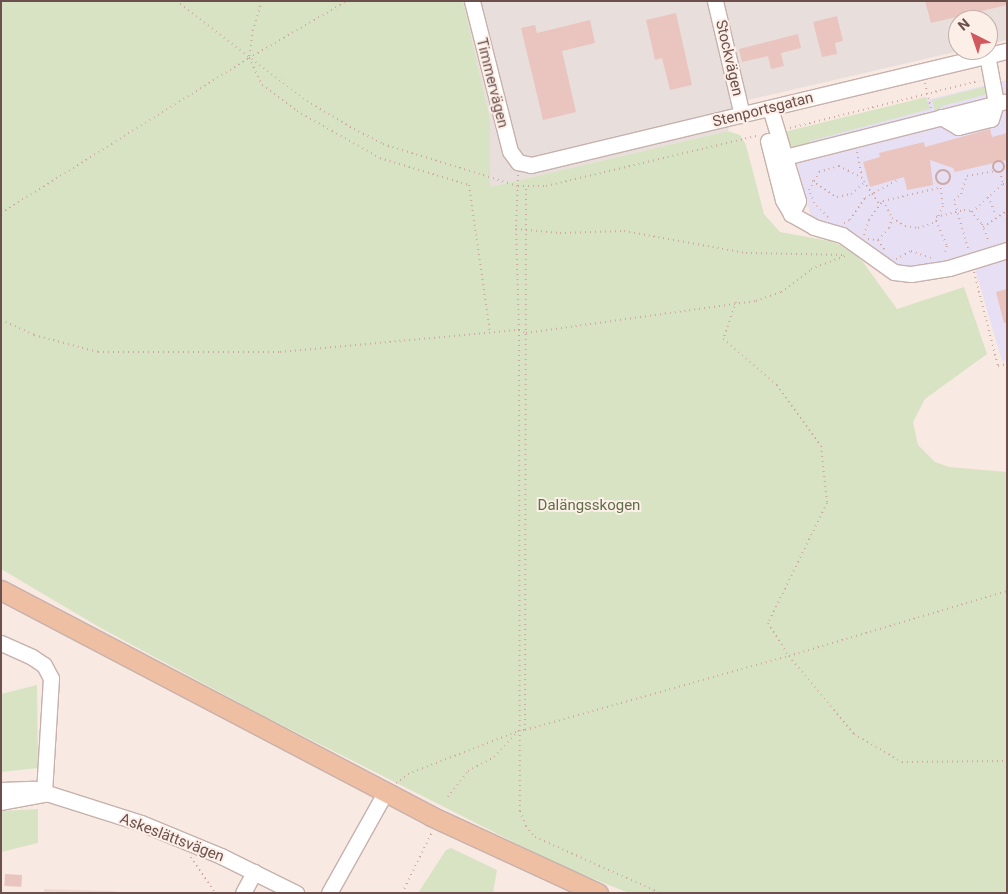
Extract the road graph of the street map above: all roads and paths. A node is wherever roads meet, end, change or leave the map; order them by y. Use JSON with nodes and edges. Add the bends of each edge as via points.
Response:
{"nodes":[{"id":1,"x":176,"y":1,"type":"edge"},
{"id":2,"x":262,"y":1,"type":"edge"},
{"id":3,"x":347,"y":1,"type":"edge"},
{"id":4,"x":472,"y":1,"type":"edge"},
{"id":5,"x":715,"y":1,"type":"edge"},
{"id":6,"x":249,"y":58,"type":"junction"},
{"id":7,"x":967,"y":60,"type":"edge"},
{"id":8,"x":988,"y":60,"type":"edge"},
{"id":9,"x":922,"y":71,"type":"junction"},
{"id":10,"x":992,"y":78,"type":"junction"},
{"id":11,"x":928,"y":94,"type":"junction"},
{"id":12,"x":770,"y":108,"type":"junction"},
{"id":13,"x":742,"y":115,"type":"junction"},
{"id":14,"x":938,"y":118,"type":"junction"},
{"id":15,"x":773,"y":136,"type":"junction"},
{"id":16,"x":856,"y":150,"type":"dead end"},
{"id":17,"x":785,"y":157,"type":"junction"},
{"id":18,"x":518,"y":162,"type":"junction"},
{"id":19,"x":1000,"y":171,"type":"junction"},
{"id":20,"x":863,"y":178,"type":"junction"},
{"id":21,"x":896,"y":180,"type":"dead end"},
{"id":22,"x":812,"y":181,"type":"junction"},
{"id":23,"x":865,"y":182,"type":"junction"},
{"id":24,"x":940,"y":182,"type":"junction"},
{"id":25,"x":1005,"y":184,"type":"edge"},
{"id":26,"x":518,"y":186,"type":"junction"},
{"id":27,"x":526,"y":187,"type":"junction"},
{"id":28,"x":939,"y":188,"type":"junction"},
{"id":29,"x":871,"y":194,"type":"junction"},
{"id":30,"x":988,"y":197,"type":"junction"},
{"id":31,"x":883,"y":201,"type":"junction"},
{"id":32,"x":880,"y":204,"type":"junction"},
{"id":33,"x":1007,"y":211,"type":"edge"},
{"id":34,"x":972,"y":212,"type":"junction"},
{"id":35,"x":1,"y":213,"type":"edge"},
{"id":36,"x":791,"y":214,"type":"junction"},
{"id":37,"x":996,"y":216,"type":"junction"},
{"id":38,"x":936,"y":217,"type":"junction"},
{"id":39,"x":892,"y":218,"type":"junction"},
{"id":40,"x":834,"y":221,"type":"dead end"},
{"id":41,"x":936,"y":222,"type":"junction"},
{"id":42,"x":842,"y":223,"type":"dead end"},
{"id":43,"x":983,"y":226,"type":"junction"},
{"id":44,"x":516,"y":229,"type":"junction"},
{"id":45,"x":525,"y":233,"type":"junction"},
{"id":46,"x":878,"y":240,"type":"junction"},
{"id":47,"x":853,"y":251,"type":"junction"},
{"id":48,"x":1001,"y":252,"type":"edge"},
{"id":49,"x":888,"y":256,"type":"dead end"},
{"id":50,"x":891,"y":259,"type":"dead end"},
{"id":51,"x":736,"y":302,"type":"junction"},
{"id":52,"x":1,"y":320,"type":"edge"},
{"id":53,"x":519,"y":330,"type":"junction"},
{"id":54,"x":490,"y":333,"type":"junction"},
{"id":55,"x":526,"y":333,"type":"junction"},
{"id":56,"x":1,"y":590,"type":"edge"},
{"id":57,"x":1007,"y":591,"type":"edge"},
{"id":58,"x":1,"y":643,"type":"edge"},
{"id":59,"x":789,"y":656,"type":"junction"},
{"id":60,"x":525,"y":730,"type":"junction"},
{"id":61,"x":518,"y":731,"type":"junction"},
{"id":62,"x":1007,"y":761,"type":"edge"},
{"id":63,"x":1,"y":790,"type":"edge"},
{"id":64,"x":386,"y":791,"type":"junction"},
{"id":65,"x":44,"y":794,"type":"junction"},
{"id":66,"x":448,"y":797,"type":"dead end"},
{"id":67,"x":1,"y":802,"type":"edge"},
{"id":68,"x":432,"y":831,"type":"dead end"},
{"id":69,"x":186,"y":853,"type":"dead end"},
{"id":70,"x":254,"y":872,"type":"junction"},
{"id":71,"x":215,"y":893,"type":"edge"},
{"id":72,"x":243,"y":893,"type":"edge"},
{"id":73,"x":296,"y":893,"type":"edge"},
{"id":74,"x":329,"y":893,"type":"edge"},
{"id":75,"x":402,"y":893,"type":"edge"},
{"id":76,"x":598,"y":893,"type":"edge"},
{"id":77,"x":660,"y":893,"type":"edge"}],
"edges":[{"from":1,"to":6,"type":"path"},
{"from":2,"to":6,"type":"path"},
{"from":3,"to":6,"type":"path"},
{"from":4,"to":18,"type":"street","name":"Timmervägen","via":[[499,118],[510,151]]},
{"from":5,"to":13,"type":"street","name":"Stockvägen"},
{"from":6,"to":26,"type":"path","via":[[307,101],[383,144]]},
{"from":6,"to":35,"type":"path"},
{"from":6,"to":54,"type":"path","via":[[262,85],[345,140],[394,163],[469,185]]},
{"from":7,"to":9,"type":"street","name":"Stenportsgatan"},
{"from":8,"to":10,"type":"street"},
{"from":9,"to":11,"type":"path"},
{"from":9,"to":12,"type":"street","name":"Stenportsgatan"},
{"from":10,"to":11,"type":"path"},
{"from":10,"to":14,"type":"street","via":[[1000,102]]},
{"from":11,"to":14,"type":"path"},
{"from":11,"to":15,"type":"path"},
{"from":12,"to":13,"type":"street","name":"Stenportsgatan"},
{"from":12,"to":15,"type":"street"},
{"from":13,"to":18,"type":"street","name":"Stenportsgatan","via":[[538,164]]},
{"from":14,"to":17,"type":"street"},
{"from":15,"to":17,"type":"street"},
{"from":15,"to":27,"type":"path","via":[[546,186]]},
{"from":15,"to":36,"type":"street","via":[[783,200]]},
{"from":16,"to":20,"type":"path"},
{"from":17,"to":36,"type":"street","via":[[798,201]]},
{"from":18,"to":26,"type":"path"},
{"from":19,"to":19,"type":"path","via":[[1004,164],[996,161],[993,167]]},
{"from":19,"to":25,"type":"path"},
{"from":20,"to":22,"type":"path","via":[[839,166],[822,170]]},
{"from":20,"to":23,"type":"path"},
{"from":21,"to":29,"type":"path"},
{"from":22,"to":23,"type":"path","via":[[836,197],[851,194]]},
{"from":22,"to":40,"type":"path","via":[[809,190],[814,203]]},
{"from":23,"to":29,"type":"path"},
{"from":24,"to":24,"type":"path","via":[[949,179],[945,170],[936,175]]},
{"from":24,"to":28,"type":"path"},
{"from":25,"to":30,"type":"path"},
{"from":26,"to":27,"type":"path"},
{"from":26,"to":44,"type":"path"},
{"from":27,"to":45,"type":"path"},
{"from":28,"to":31,"type":"path"},
{"from":28,"to":38,"type":"path","via":[[943,206]]},
{"from":29,"to":32,"type":"path"},
{"from":29,"to":42,"type":"path","via":[[850,220]]},
{"from":30,"to":34,"type":"path"},
{"from":30,"to":37,"type":"path"},
{"from":31,"to":32,"type":"path"},
{"from":31,"to":39,"type":"path"},
{"from":32,"to":46,"type":"path","via":[[869,220],[864,241]]},
{"from":33,"to":37,"type":"path"},
{"from":34,"to":38,"type":"path","via":[[964,210]]},
{"from":34,"to":43,"type":"path"},
{"from":36,"to":47,"type":"street","via":[[814,228],[842,235]]},
{"from":37,"to":43,"type":"path"},
{"from":38,"to":41,"type":"path"},
{"from":39,"to":41,"type":"path","via":[[913,229]]},
{"from":39,"to":46,"type":"path","via":[[889,228]]},
{"from":41,"to":50,"type":"path","via":[[947,246],[940,258],[911,251]]},
{"from":43,"to":48,"type":"path"},
{"from":44,"to":45,"type":"path"},
{"from":44,"to":53,"type":"path"},
{"from":45,"to":47,"type":"path","via":[[624,231],[746,253]]},
{"from":45,"to":55,"type":"path"},
{"from":46,"to":49,"type":"path"},
{"from":47,"to":48,"type":"street","via":[[888,269],[912,274],[949,268]]},
{"from":47,"to":51,"type":"path","via":[[811,269],[782,292],[756,301]]},
{"from":51,"to":55,"type":"path"},
{"from":51,"to":59,"type":"path","via":[[723,339],[776,385],[821,446],[827,503],[768,622]]},
{"from":52,"to":54,"type":"path","via":[[34,335],[98,352],[280,352]]},
{"from":53,"to":54,"type":"path"},
{"from":53,"to":55,"type":"path"},
{"from":53,"to":61,"type":"path"},
{"from":55,"to":60,"type":"path"},
{"from":56,"to":64,"type":"main road"},
{"from":57,"to":59,"type":"path"},
{"from":58,"to":65,"type":"street","via":[[32,657],[44,666],[51,678]]},
{"from":59,"to":60,"type":"path"},
{"from":59,"to":62,"type":"path","via":[[854,734],[902,762]]},
{"from":60,"to":61,"type":"path"},
{"from":61,"to":64,"type":"path","via":[[408,774]]},
{"from":61,"to":66,"type":"path","via":[[494,757],[468,771]]},
{"from":61,"to":77,"type":"path","via":[[518,795],[526,826],[535,836],[563,851]]},
{"from":63,"to":65,"type":"street","name":"Askeslättsvägen","via":[[23,787]]},
{"from":64,"to":74,"type":"street"},
{"from":64,"to":76,"type":"main road","via":[[431,816]]},
{"from":65,"to":67,"type":"street","name":"Askeslättsvägen"},
{"from":65,"to":70,"type":"street","name":"Askeslättsvägen","via":[[141,823]]},
{"from":68,"to":75,"type":"path"},
{"from":69,"to":71,"type":"path","via":[[197,862]]},
{"from":70,"to":72,"type":"street"},
{"from":70,"to":73,"type":"street","name":"Askeslättsvägen"}]}
